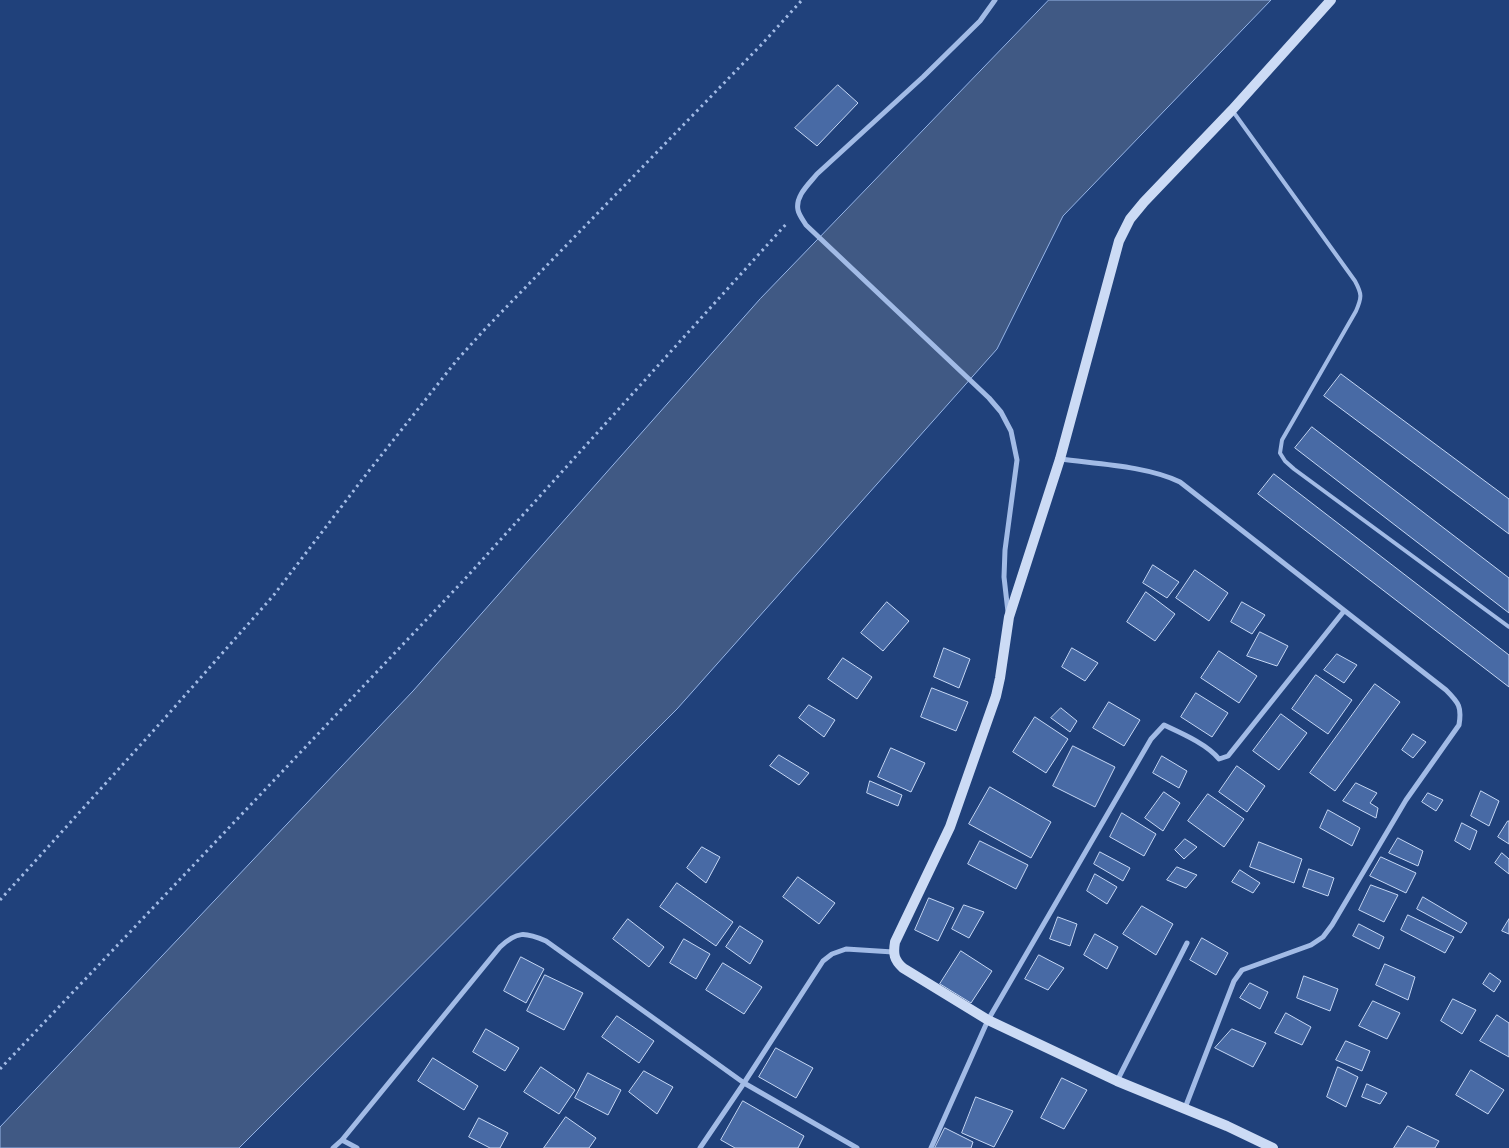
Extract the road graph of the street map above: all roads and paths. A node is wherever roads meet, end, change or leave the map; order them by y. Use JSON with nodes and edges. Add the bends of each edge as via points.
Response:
{"nodes":[{"id":1,"x":802,"y":0,"type":"edge"},
{"id":2,"x":995,"y":0,"type":"edge"},
{"id":3,"x":1331,"y":0,"type":"edge"},
{"id":4,"x":1232,"y":110,"type":"junction"},
{"id":5,"x":798,"y":211,"type":"junction"},
{"id":6,"x":1060,"y":459,"type":"junction"},
{"id":7,"x":1344,"y":611,"type":"junction"},
{"id":8,"x":1009,"y":617,"type":"junction"},
{"id":9,"x":1509,"y":627,"type":"edge"},
{"id":10,"x":0,"y":900,"type":"edge"},
{"id":11,"x":1187,"y":943,"type":"dead end"},
{"id":12,"x":893,"y":952,"type":"junction"},
{"id":13,"x":988,"y":1020,"type":"junction"},
{"id":14,"x":0,"y":1070,"type":"edge"},
{"id":15,"x":1117,"y":1081,"type":"junction"},
{"id":16,"x":744,"y":1083,"type":"junction"},
{"id":17,"x":1185,"y":1109,"type":"junction"},
{"id":18,"x":342,"y":1140,"type":"junction"},
{"id":19,"x":333,"y":1148,"type":"edge"},
{"id":20,"x":357,"y":1148,"type":"edge"},
{"id":21,"x":700,"y":1148,"type":"edge"},
{"id":22,"x":857,"y":1148,"type":"edge"},
{"id":23,"x":931,"y":1148,"type":"edge"},
{"id":24,"x":1273,"y":1148,"type":"edge"}],
"edges":[{"from":1,"to":10,"type":"path","via":[[457,360],[273,596]]},
{"from":2,"to":5,"type":"street","via":[[966,35],[817,174],[797,202]]},
{"from":3,"to":4,"type":"main road"},
{"from":4,"to":6,"type":"main road","via":[[1144,202],[1130,219],[1119,241]]},
{"from":4,"to":9,"type":"lane","via":[[1361,292],[1356,311],[1282,440],[1280,453],[1284,461]]},
{"from":5,"to":8,"type":"street","via":[[806,225],[1001,412],[1010,431],[1016,460],[1004,577]]},
{"from":5,"to":14,"type":"path","via":[[464,580]]},
{"from":6,"to":7,"type":"street","via":[[1167,475]]},
{"from":6,"to":8,"type":"main road"},
{"from":7,"to":13,"type":"street","via":[[1228,756],[1219,759],[1164,724],[1151,739]]},
{"from":7,"to":17,"type":"street","via":[[1456,699],[1461,713],[1459,725],[1406,800],[1323,937],[1311,945],[1242,970],[1234,981]]},
{"from":8,"to":12,"type":"main road","via":[[996,696],[950,827]]},
{"from":11,"to":15,"type":"street"},
{"from":12,"to":13,"type":"main road","via":[[896,962],[903,968]]},
{"from":12,"to":16,"type":"street","via":[[846,949],[823,961]]},
{"from":13,"to":15,"type":"main road"},
{"from":13,"to":23,"type":"street"},
{"from":15,"to":17,"type":"main road"},
{"from":16,"to":18,"type":"street","via":[[546,941],[522,934],[510,937],[500,947]]},
{"from":16,"to":21,"type":"street"},
{"from":16,"to":22,"type":"street"},
{"from":17,"to":24,"type":"main road"},
{"from":18,"to":19,"type":"street"},
{"from":18,"to":20,"type":"street"}]}
